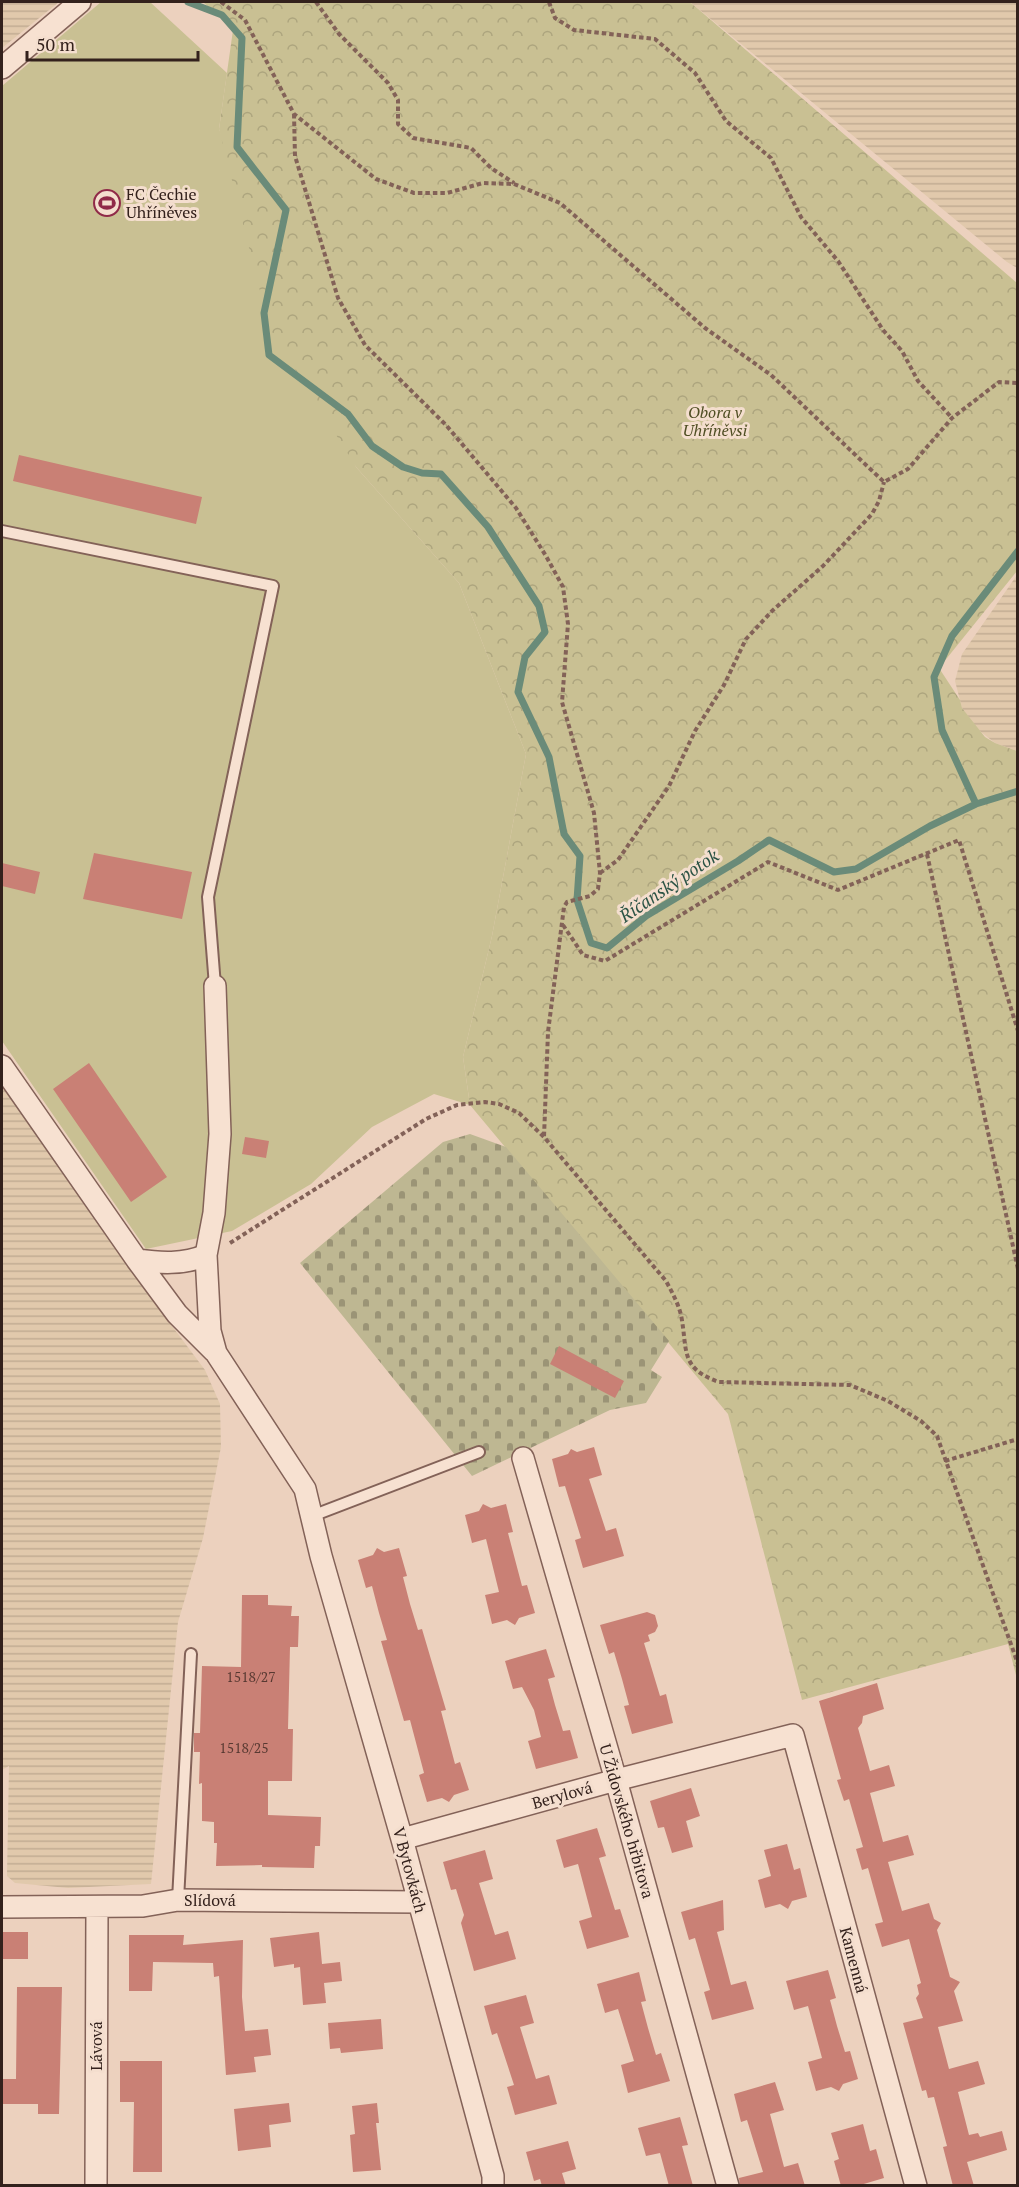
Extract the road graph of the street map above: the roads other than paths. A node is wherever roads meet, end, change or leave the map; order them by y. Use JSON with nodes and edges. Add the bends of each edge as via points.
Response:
{"nodes":[{"id":1,"x":80,"y":2,"type":"edge"},
{"id":2,"x":2,"y":68,"type":"edge"},
{"id":3,"x":2,"y":531,"type":"edge"},
{"id":4,"x":215,"y":986,"type":"joint"},
{"id":5,"x":2,"y":1066,"type":"edge"},
{"id":6,"x":206,"y":1255,"type":"junction"},
{"id":7,"x":136,"y":1260,"type":"junction"},
{"id":8,"x":216,"y":1353,"type":"junction"},
{"id":9,"x":478,"y":1452,"type":"dead end"},
{"id":10,"x":523,"y":1458,"type":"dead end"},
{"id":11,"x":312,"y":1516,"type":"junction"},
{"id":12,"x":191,"y":1654,"type":"dead end"},
{"id":13,"x":793,"y":1735,"type":"joint"},
{"id":14,"x":616,"y":1780,"type":"junction"},
{"id":15,"x":402,"y":1839,"type":"junction"},
{"id":16,"x":178,"y":1900,"type":"junction"},
{"id":17,"x":419,"y":1902,"type":"junction"},
{"id":18,"x":2,"y":1907,"type":"edge"},
{"id":19,"x":97,"y":1907,"type":"junction"},
{"id":20,"x":96,"y":2186,"type":"edge"},
{"id":21,"x":494,"y":2186,"type":"edge"},
{"id":22,"x":728,"y":2186,"type":"edge"},
{"id":23,"x":915,"y":2186,"type":"edge"}],
"edges":[{"from":1,"to":2,"type":"street"},
{"from":3,"to":4,"type":"lane","via":[[273,586],[208,897]]},
{"from":4,"to":6,"type":"street","via":[[220,1134],[214,1213]]},
{"from":5,"to":7,"type":"street"},
{"from":6,"to":7,"type":"street","via":[[164,1263]]},
{"from":6,"to":8,"type":"street","via":[[210,1331]]},
{"from":7,"to":8,"type":"street","via":[[177,1314]]},
{"from":8,"to":11,"type":"street","name":"V Bytovkách","via":[[305,1489]]},
{"from":9,"to":11,"type":"lane"},
{"from":10,"to":14,"type":"street","name":"U Židovského hřbitova"},
{"from":11,"to":15,"type":"street","name":"V Bytovkách"},
{"from":12,"to":16,"type":"lane"},
{"from":13,"to":14,"type":"street","name":"Berylová"},
{"from":13,"to":23,"type":"street","name":"Kamenná"},
{"from":14,"to":15,"type":"street","name":"Berylová"},
{"from":14,"to":22,"type":"street","name":"U Židovského hřbitova"},
{"from":15,"to":17,"type":"street","name":"V Bytovkách"},
{"from":16,"to":17,"type":"street","name":"Slídová"},
{"from":16,"to":19,"type":"street","name":"Slídová"},
{"from":17,"to":21,"type":"street","name":"V Bytovkách"},
{"from":18,"to":19,"type":"street","name":"Slídová"},
{"from":19,"to":20,"type":"street","name":"Lávová"}]}
